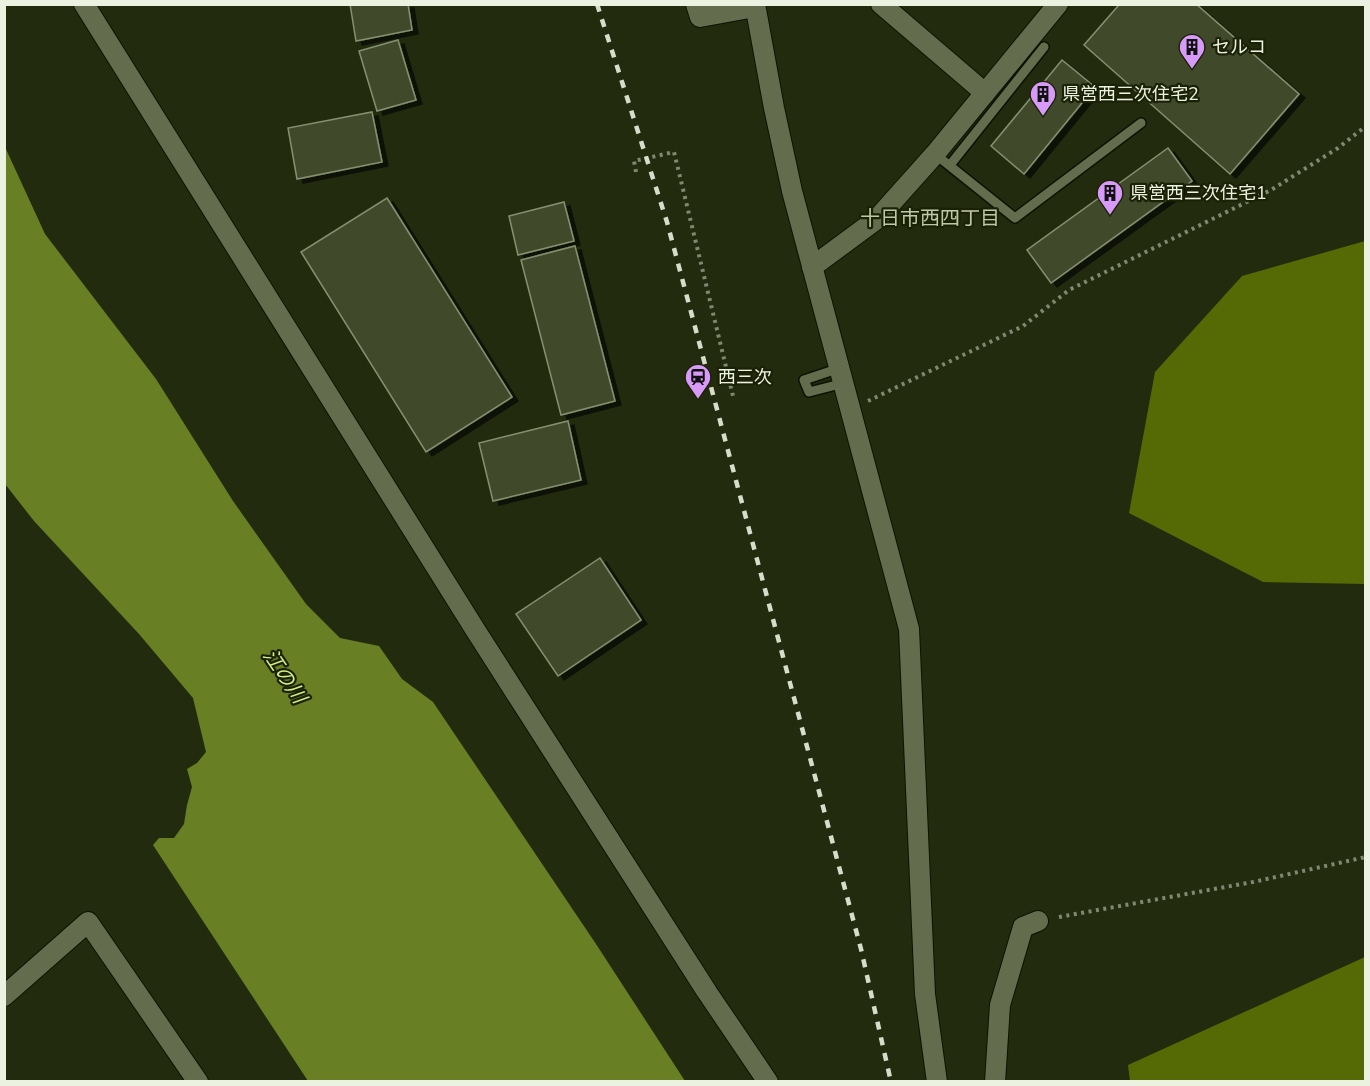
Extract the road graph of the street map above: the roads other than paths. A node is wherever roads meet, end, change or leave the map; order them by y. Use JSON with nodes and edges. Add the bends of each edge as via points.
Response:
{"nodes":[{"id":1,"x":84,"y":4,"type":"edge"},
{"id":2,"x":696,"y":4,"type":"edge"},
{"id":3,"x":881,"y":4,"type":"edge"},
{"id":4,"x":1058,"y":4,"type":"edge"},
{"id":5,"x":755,"y":6,"type":"edge"},
{"id":6,"x":1044,"y":46,"type":"dead end"},
{"id":7,"x":985,"y":93,"type":"junction"},
{"id":8,"x":1141,"y":123,"type":"dead end"},
{"id":9,"x":943,"y":160,"type":"junction"},
{"id":10,"x":812,"y":267,"type":"junction"},
{"id":11,"x":1038,"y":921,"type":"road end"},
{"id":12,"x":4,"y":996,"type":"edge"},
{"id":13,"x":198,"y":1082,"type":"edge"},
{"id":14,"x":768,"y":1082,"type":"edge"},
{"id":15,"x":937,"y":1082,"type":"edge"},
{"id":16,"x":995,"y":1082,"type":"edge"}],
"edges":[{"from":1,"to":14,"type":"street","via":[[476,631]]},
{"from":2,"to":5,"type":"street","via":[[700,17]]},
{"from":3,"to":7,"type":"street"},
{"from":4,"to":7,"type":"street"},
{"from":5,"to":10,"type":"street","via":[[774,108]]},
{"from":6,"to":9,"type":"lane"},
{"from":7,"to":9,"type":"street"},
{"from":8,"to":9,"type":"lane","via":[[1015,218]]},
{"from":9,"to":10,"type":"street","via":[[877,219]]},
{"from":10,"to":15,"type":"street","via":[[909,629],[925,993]]},
{"from":11,"to":16,"type":"street","via":[[1023,927],[1000,1005]]},
{"from":12,"to":13,"type":"street","via":[[88,922]]}]}
